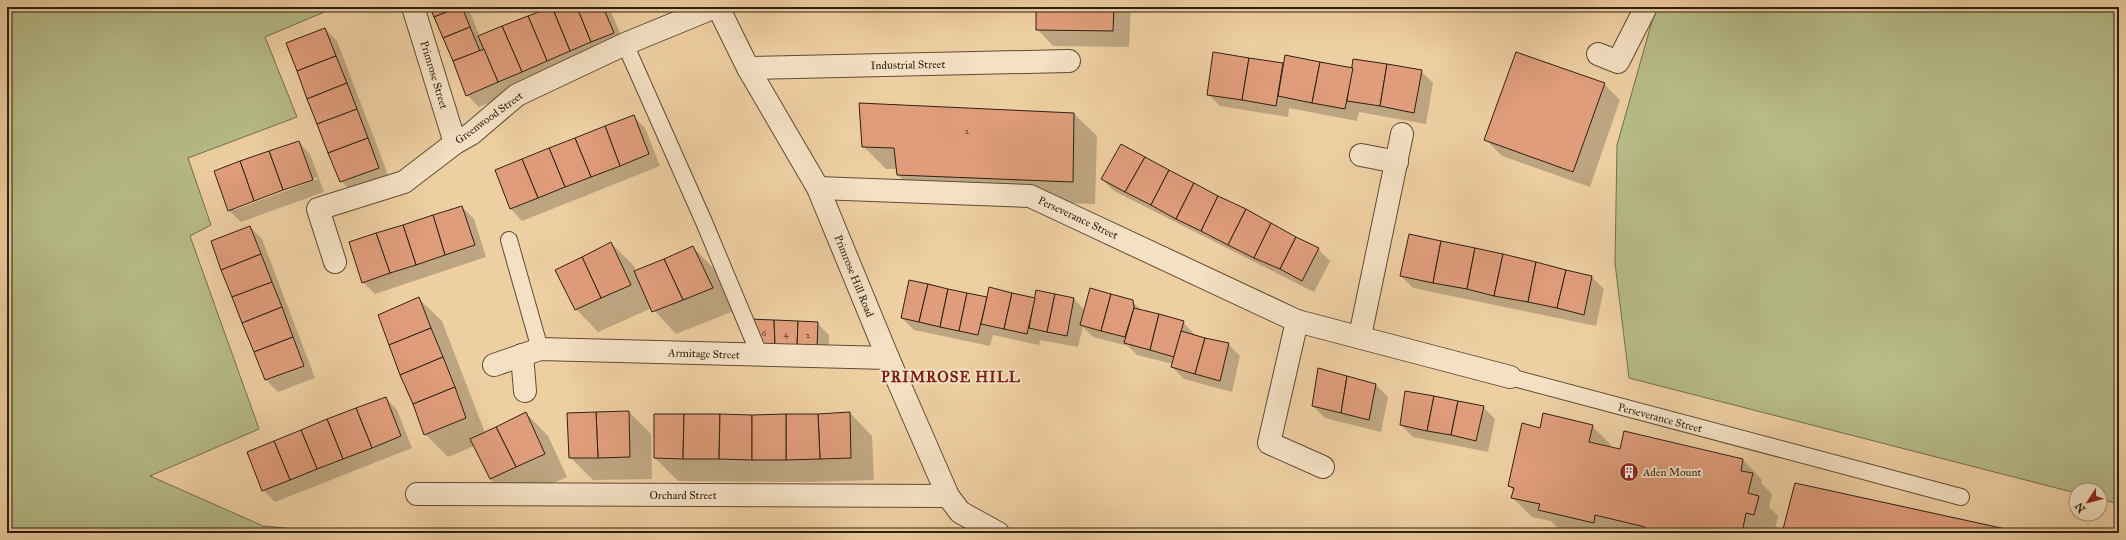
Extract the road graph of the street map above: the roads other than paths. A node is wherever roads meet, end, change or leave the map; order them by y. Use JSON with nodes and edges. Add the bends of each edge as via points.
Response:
{"nodes":[{"id":1,"x":413,"y":7,"type":"edge"},
{"id":2,"x":716,"y":7,"type":"edge"},
{"id":3,"x":1646,"y":7,"type":"edge"},
{"id":4,"x":625,"y":44,"type":"junction"},
{"id":5,"x":1598,"y":54,"type":"dead end"},
{"id":6,"x":1069,"y":61,"type":"dead end"},
{"id":7,"x":748,"y":68,"type":"junction"},
{"id":8,"x":1402,"y":134,"type":"dead end"},
{"id":9,"x":455,"y":142,"type":"junction"},
{"id":10,"x":1360,"y":155,"type":"dead end"},
{"id":11,"x":1397,"y":162,"type":"junction"},
{"id":12,"x":818,"y":188,"type":"junction"},
{"id":13,"x":509,"y":240,"type":"dead end"},
{"id":14,"x":335,"y":262,"type":"dead end"},
{"id":15,"x":1297,"y":321,"type":"junction"},
{"id":16,"x":1360,"y":336,"type":"junction"},
{"id":17,"x":531,"y":352,"type":"junction"},
{"id":18,"x":760,"y":356,"type":"junction"},
{"id":19,"x":888,"y":358,"type":"junction"},
{"id":20,"x":494,"y":365,"type":"dead end"},
{"id":21,"x":1510,"y":377,"type":"joint"},
{"id":22,"x":525,"y":391,"type":"dead end"},
{"id":23,"x":1323,"y":467,"type":"dead end"},
{"id":24,"x":417,"y":494,"type":"dead end"},
{"id":25,"x":948,"y":496,"type":"junction"},
{"id":26,"x":1961,"y":497,"type":"dead end"},
{"id":27,"x":998,"y":533,"type":"edge"}],
"edges":[{"from":1,"to":9,"type":"street","name":"Primrose Street"},
{"from":2,"to":4,"type":"street","name":"Greenwood Street"},
{"from":2,"to":7,"type":"street","name":"Primrose Hill Road"},
{"from":3,"to":5,"type":"street","via":[[1618,62]]},
{"from":4,"to":9,"type":"street","name":"Greenwood Street","via":[[517,95],[471,134]]},
{"from":4,"to":18,"type":"lane"},
{"from":6,"to":7,"type":"street","name":"Industrial Street"},
{"from":7,"to":12,"type":"street","name":"Primrose Hill Road"},
{"from":8,"to":11,"type":"street"},
{"from":9,"to":14,"type":"street","name":"Greenwood Street","via":[[404,182],[318,209]]},
{"from":10,"to":11,"type":"street"},
{"from":11,"to":16,"type":"street"},
{"from":12,"to":15,"type":"street","name":"Perseverance Street","via":[[1030,196]]},
{"from":12,"to":19,"type":"street","name":"Primrose Hill Road"},
{"from":13,"to":17,"type":"lane"},
{"from":15,"to":16,"type":"street","name":"Perseverance Street"},
{"from":15,"to":23,"type":"street","via":[[1269,442]]},
{"from":16,"to":21,"type":"street","name":"Perseverance Street"},
{"from":17,"to":18,"type":"street","name":"Armitage Street"},
{"from":17,"to":20,"type":"street","name":"Armitage Street"},
{"from":17,"to":22,"type":"street"},
{"from":18,"to":19,"type":"street","name":"Armitage Street"},
{"from":19,"to":25,"type":"street","name":"Primrose Hill Road"},
{"from":21,"to":26,"type":"lane","name":"Perseverance Street"},
{"from":24,"to":25,"type":"street","name":"Orchard Street"},
{"from":25,"to":27,"type":"street","name":"Primrose Hill Road","via":[[960,512]]}]}
